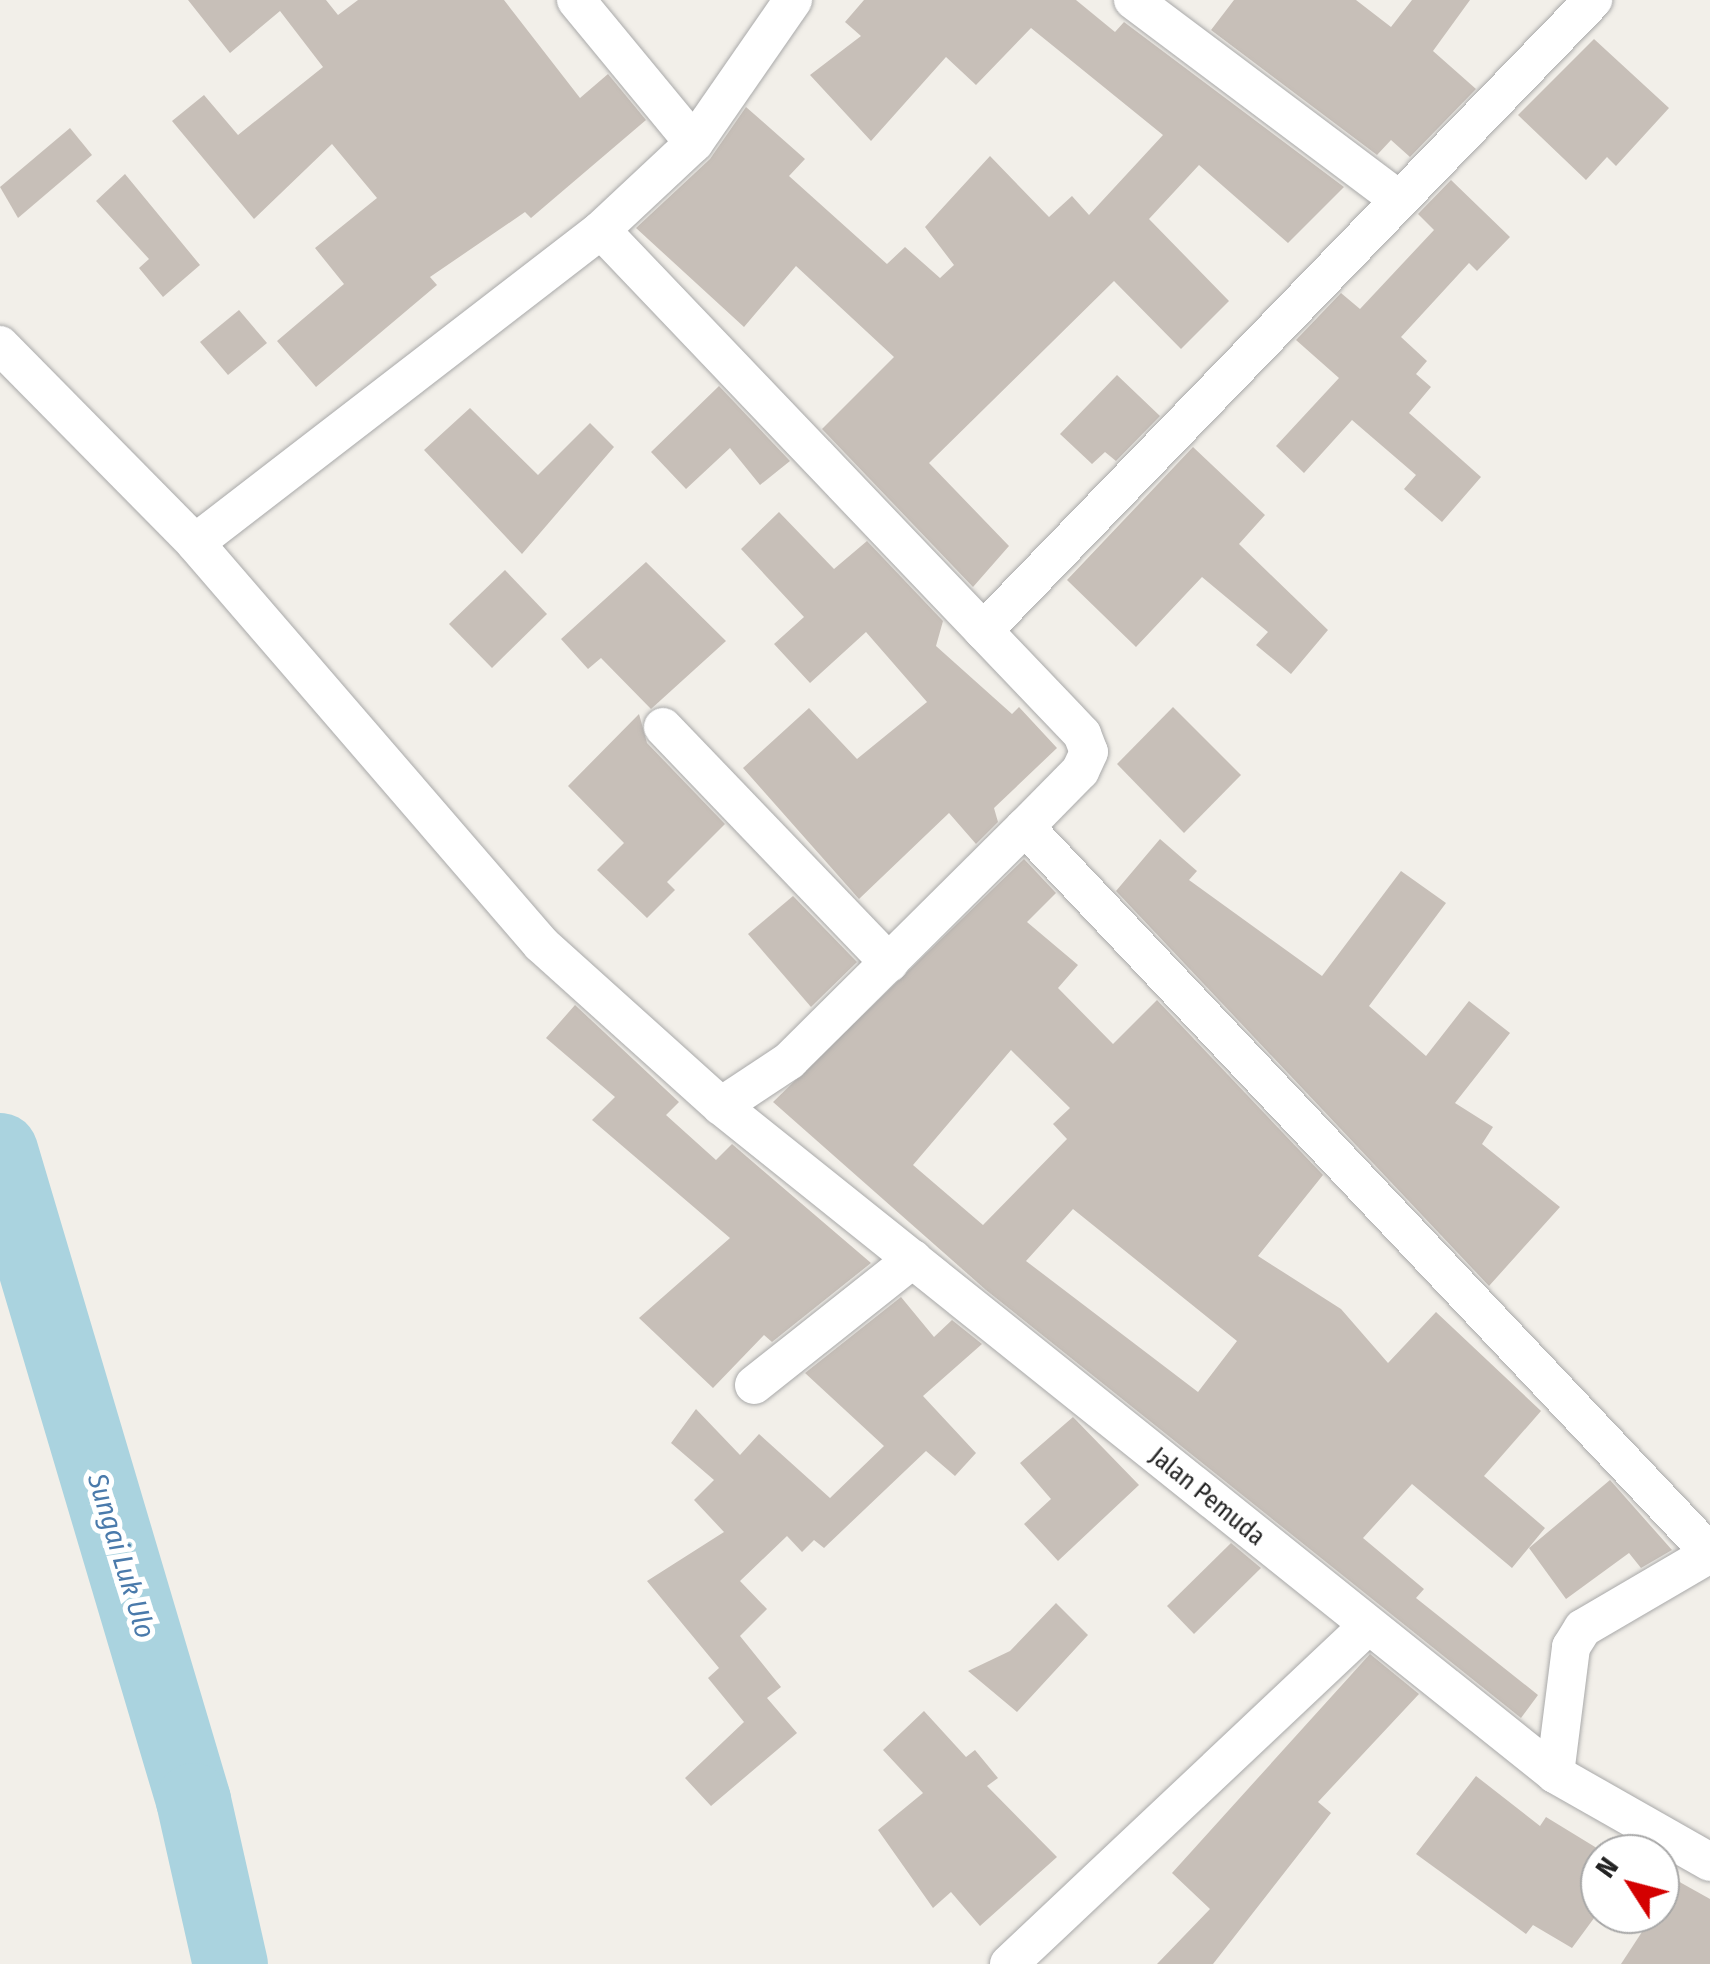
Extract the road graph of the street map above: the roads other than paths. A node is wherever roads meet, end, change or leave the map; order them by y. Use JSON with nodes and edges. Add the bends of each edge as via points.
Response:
{"nodes":[{"id":1,"x":576,"y":0,"type":"edge"},
{"id":2,"x":793,"y":0,"type":"edge"},
{"id":3,"x":1133,"y":0,"type":"edge"},
{"id":4,"x":1593,"y":0,"type":"edge"},
{"id":5,"x":694,"y":143,"type":"junction"},
{"id":6,"x":1394,"y":196,"type":"junction"},
{"id":7,"x":601,"y":230,"type":"junction"},
{"id":8,"x":0,"y":346,"type":"edge"},
{"id":9,"x":195,"y":544,"type":"junction"},
{"id":10,"x":982,"y":631,"type":"junction"},
{"id":11,"x":663,"y":727,"type":"dead end"},
{"id":12,"x":1025,"y":827,"type":"junction"},
{"id":13,"x":889,"y":963,"type":"junction"},
{"id":14,"x":721,"y":1106,"type":"junction"},
{"id":15,"x":913,"y":1260,"type":"junction"},
{"id":16,"x":754,"y":1385,"type":"dead end"},
{"id":17,"x":1708,"y":1555,"type":"edge"},
{"id":18,"x":1366,"y":1627,"type":"junction"},
{"id":19,"x":1556,"y":1774,"type":"junction"},
{"id":20,"x":1710,"y":1862,"type":"edge"},
{"id":21,"x":1009,"y":1964,"type":"edge"}],
"edges":[{"from":1,"to":5,"type":"street"},
{"from":2,"to":5,"type":"street"},
{"from":3,"to":6,"type":"street"},
{"from":4,"to":6,"type":"street"},
{"from":5,"to":7,"type":"street"},
{"from":6,"to":10,"type":"street"},
{"from":7,"to":9,"type":"street"},
{"from":7,"to":10,"type":"street"},
{"from":8,"to":9,"type":"street","name":"Jalan Pemuda"},
{"from":9,"to":14,"type":"street","name":"Jalan Pemuda","via":[[464,862]]},
{"from":10,"to":12,"type":"street","via":[[1088,752]]},
{"from":11,"to":13,"type":"street"},
{"from":12,"to":13,"type":"street"},
{"from":12,"to":17,"type":"street"},
{"from":13,"to":14,"type":"street","via":[[789,1061]]},
{"from":14,"to":15,"type":"street","name":"Jalan Pemuda"},
{"from":15,"to":16,"type":"street"},
{"from":15,"to":18,"type":"street","name":"Jalan Pemuda"},
{"from":17,"to":19,"type":"street","via":[[1583,1628],[1571,1647]]},
{"from":18,"to":19,"type":"street","name":"Jalan Pemuda"},
{"from":18,"to":21,"type":"street"},
{"from":19,"to":20,"type":"street","name":"Jalan Pemuda"}]}
